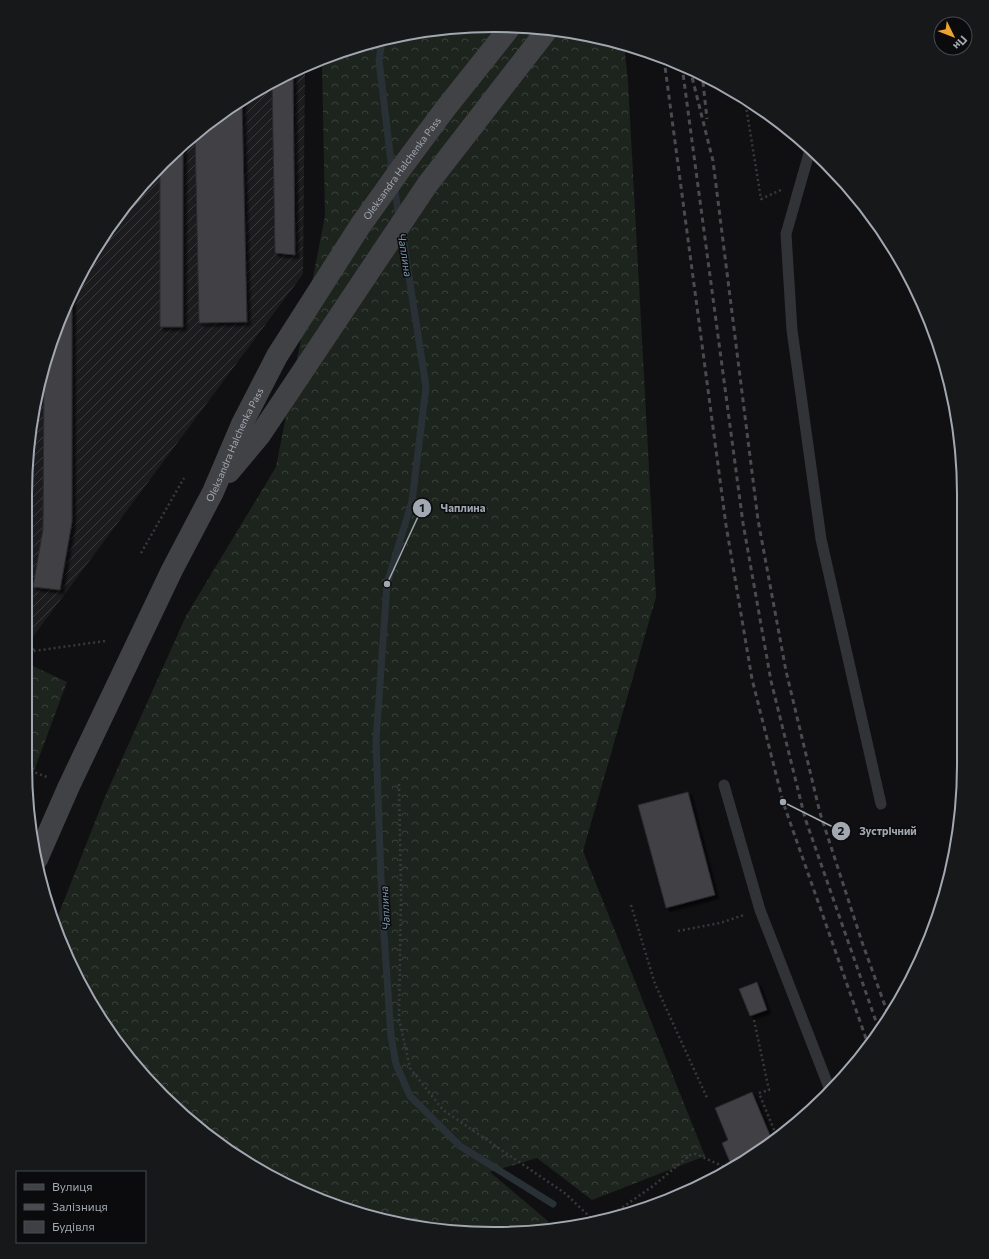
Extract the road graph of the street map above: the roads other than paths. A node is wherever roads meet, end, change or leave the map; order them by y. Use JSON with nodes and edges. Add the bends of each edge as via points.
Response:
{"nodes":[{"id":1,"x":506,"y":32,"type":"edge"},
{"id":2,"x":543,"y":35,"type":"edge"},
{"id":3,"x":808,"y":155,"type":"edge"},
{"id":4,"x":213,"y":492,"type":"junction"},
{"id":5,"x":724,"y":785,"type":"dead end"},
{"id":6,"x":881,"y":804,"type":"dead end"},
{"id":7,"x":40,"y":851,"type":"edge"},
{"id":8,"x":828,"y":1085,"type":"edge"}],
"edges":[{"from":1,"to":4,"type":"main road","name":"Oleksandra Halchenka Pass","via":[[445,109],[360,226],[277,356],[242,424]]},
{"from":2,"to":4,"type":"main road","name":"Oleksandra Halchenka Pass","via":[[427,185],[260,435]]},
{"from":3,"to":6,"type":"lane","via":[[786,234],[792,330],[821,539]]},
{"from":4,"to":7,"type":"main road","via":[[165,584]]},
{"from":5,"to":8,"type":"lane","via":[[760,910]]}]}
